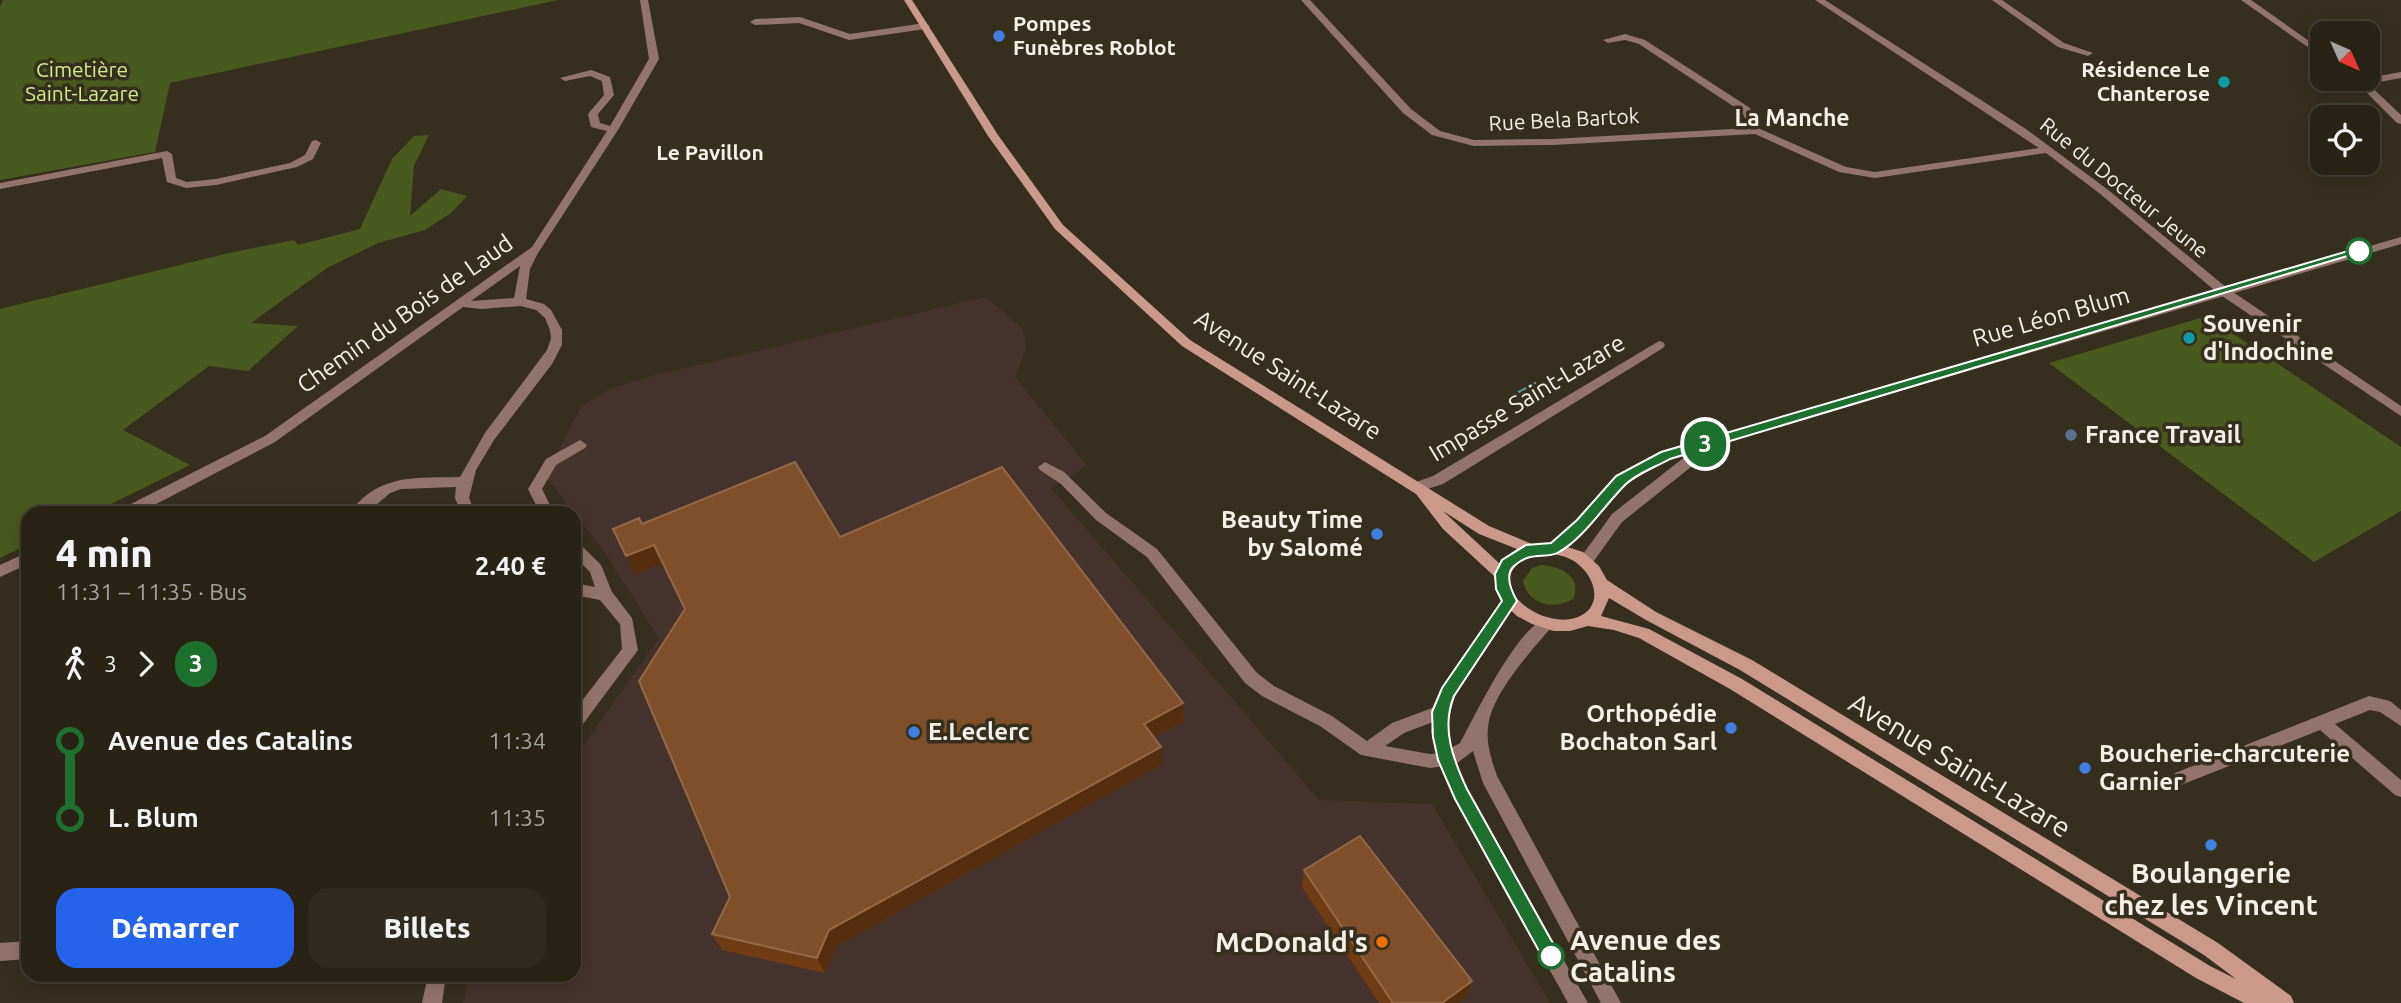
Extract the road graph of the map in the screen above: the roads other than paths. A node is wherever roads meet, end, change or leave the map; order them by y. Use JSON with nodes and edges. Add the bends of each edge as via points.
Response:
{"nodes":[{"id":1,"x":644,"y":0,"type":"edge"},
{"id":2,"x":908,"y":0,"type":"edge"},
{"id":3,"x":1305,"y":0,"type":"edge"},
{"id":4,"x":1819,"y":0,"type":"edge"},
{"id":5,"x":1996,"y":0,"type":"edge"},
{"id":6,"x":2245,"y":0,"type":"edge"},
{"id":7,"x":755,"y":22,"type":"dead end"},
{"id":8,"x":925,"y":26,"type":"junction"},
{"id":9,"x":1608,"y":40,"type":"dead end"},
{"id":10,"x":2310,"y":46,"type":"edge"},
{"id":11,"x":2088,"y":54,"type":"dead end"},
{"id":12,"x":2401,"y":75,"type":"edge"},
{"id":13,"x":565,"y":78,"type":"dead end"},
{"id":14,"x":2380,"y":78,"type":"edge"},
{"id":15,"x":2371,"y":91,"type":"edge"},
{"id":16,"x":2401,"y":121,"type":"edge"},
{"id":17,"x":613,"y":130,"type":"junction"},
{"id":18,"x":1756,"y":131,"type":"junction"},
{"id":19,"x":316,"y":143,"type":"dead end"},
{"id":20,"x":2048,"y":150,"type":"junction"},
{"id":21,"x":0,"y":186,"type":"edge"},
{"id":22,"x":2401,"y":240,"type":"edge"},
{"id":23,"x":536,"y":249,"type":"junction"},
{"id":24,"x":2223,"y":291,"type":"junction"},
{"id":25,"x":520,"y":302,"type":"junction"},
{"id":26,"x":461,"y":303,"type":"junction"},
{"id":27,"x":1659,"y":345,"type":"dead end"},
{"id":28,"x":2401,"y":412,"type":"edge"},
{"id":29,"x":1715,"y":441,"type":"junction"},
{"id":30,"x":580,"y":445,"type":"dead end"},
{"id":31,"x":1045,"y":467,"type":"dead end"},
{"id":32,"x":464,"y":482,"type":"junction"},
{"id":33,"x":1418,"y":487,"type":"junction"},
{"id":34,"x":140,"y":506,"type":"edge"},
{"id":35,"x":365,"y":506,"type":"edge"},
{"id":36,"x":465,"y":506,"type":"edge"},
{"id":37,"x":544,"y":506,"type":"edge"},
{"id":38,"x":1531,"y":549,"type":"junction"},
{"id":39,"x":1554,"y":549,"type":"junction"},
{"id":40,"x":581,"y":554,"type":"edge"},
{"id":41,"x":21,"y":561,"type":"edge"},
{"id":42,"x":1586,"y":561,"type":"junction"},
{"id":43,"x":0,"y":571,"type":"edge"},
{"id":44,"x":1502,"y":574,"type":"junction"},
{"id":45,"x":1601,"y":584,"type":"junction"},
{"id":46,"x":581,"y":590,"type":"edge"},
{"id":47,"x":605,"y":594,"type":"junction"},
{"id":48,"x":1510,"y":601,"type":"junction"},
{"id":49,"x":1587,"y":620,"type":"junction"},
{"id":50,"x":1546,"y":624,"type":"junction"},
{"id":51,"x":1440,"y":712,"type":"junction"},
{"id":52,"x":581,"y":714,"type":"edge"},
{"id":53,"x":2401,"y":719,"type":"edge"},
{"id":54,"x":2322,"y":722,"type":"junction"},
{"id":55,"x":1480,"y":724,"type":"junction"},
{"id":56,"x":1367,"y":750,"type":"junction"},
{"id":57,"x":1446,"y":760,"type":"junction"},
{"id":58,"x":2181,"y":778,"type":"dead end"},
{"id":59,"x":2401,"y":790,"type":"edge"},
{"id":60,"x":21,"y":951,"type":"edge"},
{"id":61,"x":0,"y":953,"type":"edge"},
{"id":62,"x":436,"y":982,"type":"edge"},
{"id":63,"x":432,"y":1003,"type":"edge"},
{"id":64,"x":1578,"y":1003,"type":"edge"},
{"id":65,"x":1611,"y":1003,"type":"edge"},
{"id":66,"x":2264,"y":1003,"type":"edge"},
{"id":67,"x":2284,"y":1003,"type":"edge"}],
"edges":[{"from":1,"to":17,"type":"street","name":"Chemin du Bois de Laud","via":[[654,59]]},
{"from":2,"to":8,"type":"main road","name":"Avenue Saint-Lazare"},
{"from":3,"to":18,"type":"street","name":"Rue Bela Bartok","via":[[1407,111],[1436,133],[1474,144]]},
{"from":4,"to":20,"type":"street","name":"Rue du Docteur Jeune"},
{"from":5,"to":11,"type":"street","via":[[2062,45]]},
{"from":6,"to":10,"type":"street"},
{"from":7,"to":8,"type":"street","via":[[800,20],[849,37]]},
{"from":8,"to":33,"type":"main road","name":"Avenue Saint-Lazare","via":[[993,136],[1059,227],[1186,343]]},
{"from":9,"to":18,"type":"street","via":[[1625,37],[1643,42],[1746,110]]},
{"from":12,"to":14,"type":"street"},
{"from":13,"to":17,"type":"street","via":[[592,73],[607,79],[608,95],[593,114],[595,125]]},
{"from":15,"to":16,"type":"street"},
{"from":17,"to":23,"type":"street","name":"Chemin du Bois de Laud"},
{"from":18,"to":20,"type":"street","name":"Rue Bela Bartok","via":[[1854,174]]},
{"from":19,"to":21,"type":"street","via":[[309,157],[293,165],[216,182],[186,185],[171,180],[167,154]]},
{"from":20,"to":24,"type":"street","name":"Rue du Docteur Jeune"},
{"from":22,"to":24,"type":"street","name":"Rue Léon Blum"},
{"from":23,"to":25,"type":"street","via":[[524,269]]},
{"from":23,"to":26,"type":"street","name":"Chemin du Bois de Laud"},
{"from":24,"to":28,"type":"street","name":"Rue du Docteur Jeune"},
{"from":24,"to":29,"type":"street","name":"Rue Léon Blum"},
{"from":25,"to":26,"type":"street"},
{"from":25,"to":32,"type":"street","via":[[541,307],[558,337]]},
{"from":26,"to":34,"type":"street","name":"Chemin du Bois de Laud","via":[[270,439]]},
{"from":27,"to":33,"type":"street","name":"Impasse Saint-Lazare","via":[[1438,480]]},
{"from":29,"to":39,"type":"street","name":"Rue Léon Blum","via":[[1666,456],[1621,480]]},
{"from":29,"to":42,"type":"street","name":"Rue Léon Blum","via":[[1617,518]]},
{"from":30,"to":37,"type":"street","via":[[551,462],[535,489]]},
{"from":31,"to":56,"type":"street","via":[[1058,472],[1094,512],[1152,553],[1251,678]]},
{"from":32,"to":35,"type":"street","via":[[400,484],[385,489]]},
{"from":32,"to":36,"type":"street"},
{"from":33,"to":38,"type":"main road","name":"Avenue Saint-Lazare","via":[[1484,530]]},
{"from":33,"to":44,"type":"main road","name":"Avenue Saint-Lazare","via":[[1449,530]]},
{"from":38,"to":39,"type":"main road"},
{"from":38,"to":44,"type":"main road","via":[[1507,564]]},
{"from":39,"to":42,"type":"main road"},
{"from":40,"to":47,"type":"street","via":[[596,569]]},
{"from":41,"to":43,"type":"street"},
{"from":42,"to":45,"type":"main road"},
{"from":44,"to":48,"type":"main road"},
{"from":45,"to":49,"type":"main road","via":[[1604,599],[1598,612]]},
{"from":45,"to":67,"type":"main road","name":"Avenue Saint-Lazare","via":[[1757,673],[2202,944]]},
{"from":46,"to":47,"type":"street"},
{"from":47,"to":52,"type":"street","via":[[627,622],[630,650]]},
{"from":48,"to":50,"type":"main road","via":[[1527,617]]},
{"from":48,"to":51,"type":"street"},
{"from":49,"to":50,"type":"main road"},
{"from":49,"to":66,"type":"main road","name":"Avenue Saint-Lazare","via":[[1644,633],[1736,684],[2203,972]]},
{"from":50,"to":55,"type":"street","via":[[1518,657]]},
{"from":51,"to":56,"type":"street","via":[[1398,728]]},
{"from":51,"to":57,"type":"street"},
{"from":53,"to":54,"type":"street","via":[[2384,706],[2369,704]]},
{"from":54,"to":58,"type":"street"},
{"from":54,"to":59,"type":"street"},
{"from":55,"to":57,"type":"street","via":[[1466,748]]},
{"from":55,"to":65,"type":"street","via":[[1489,778]]},
{"from":56,"to":57,"type":"street"},
{"from":57,"to":64,"type":"street"},
{"from":60,"to":61,"type":"street"},
{"from":62,"to":63,"type":"street"}]}
